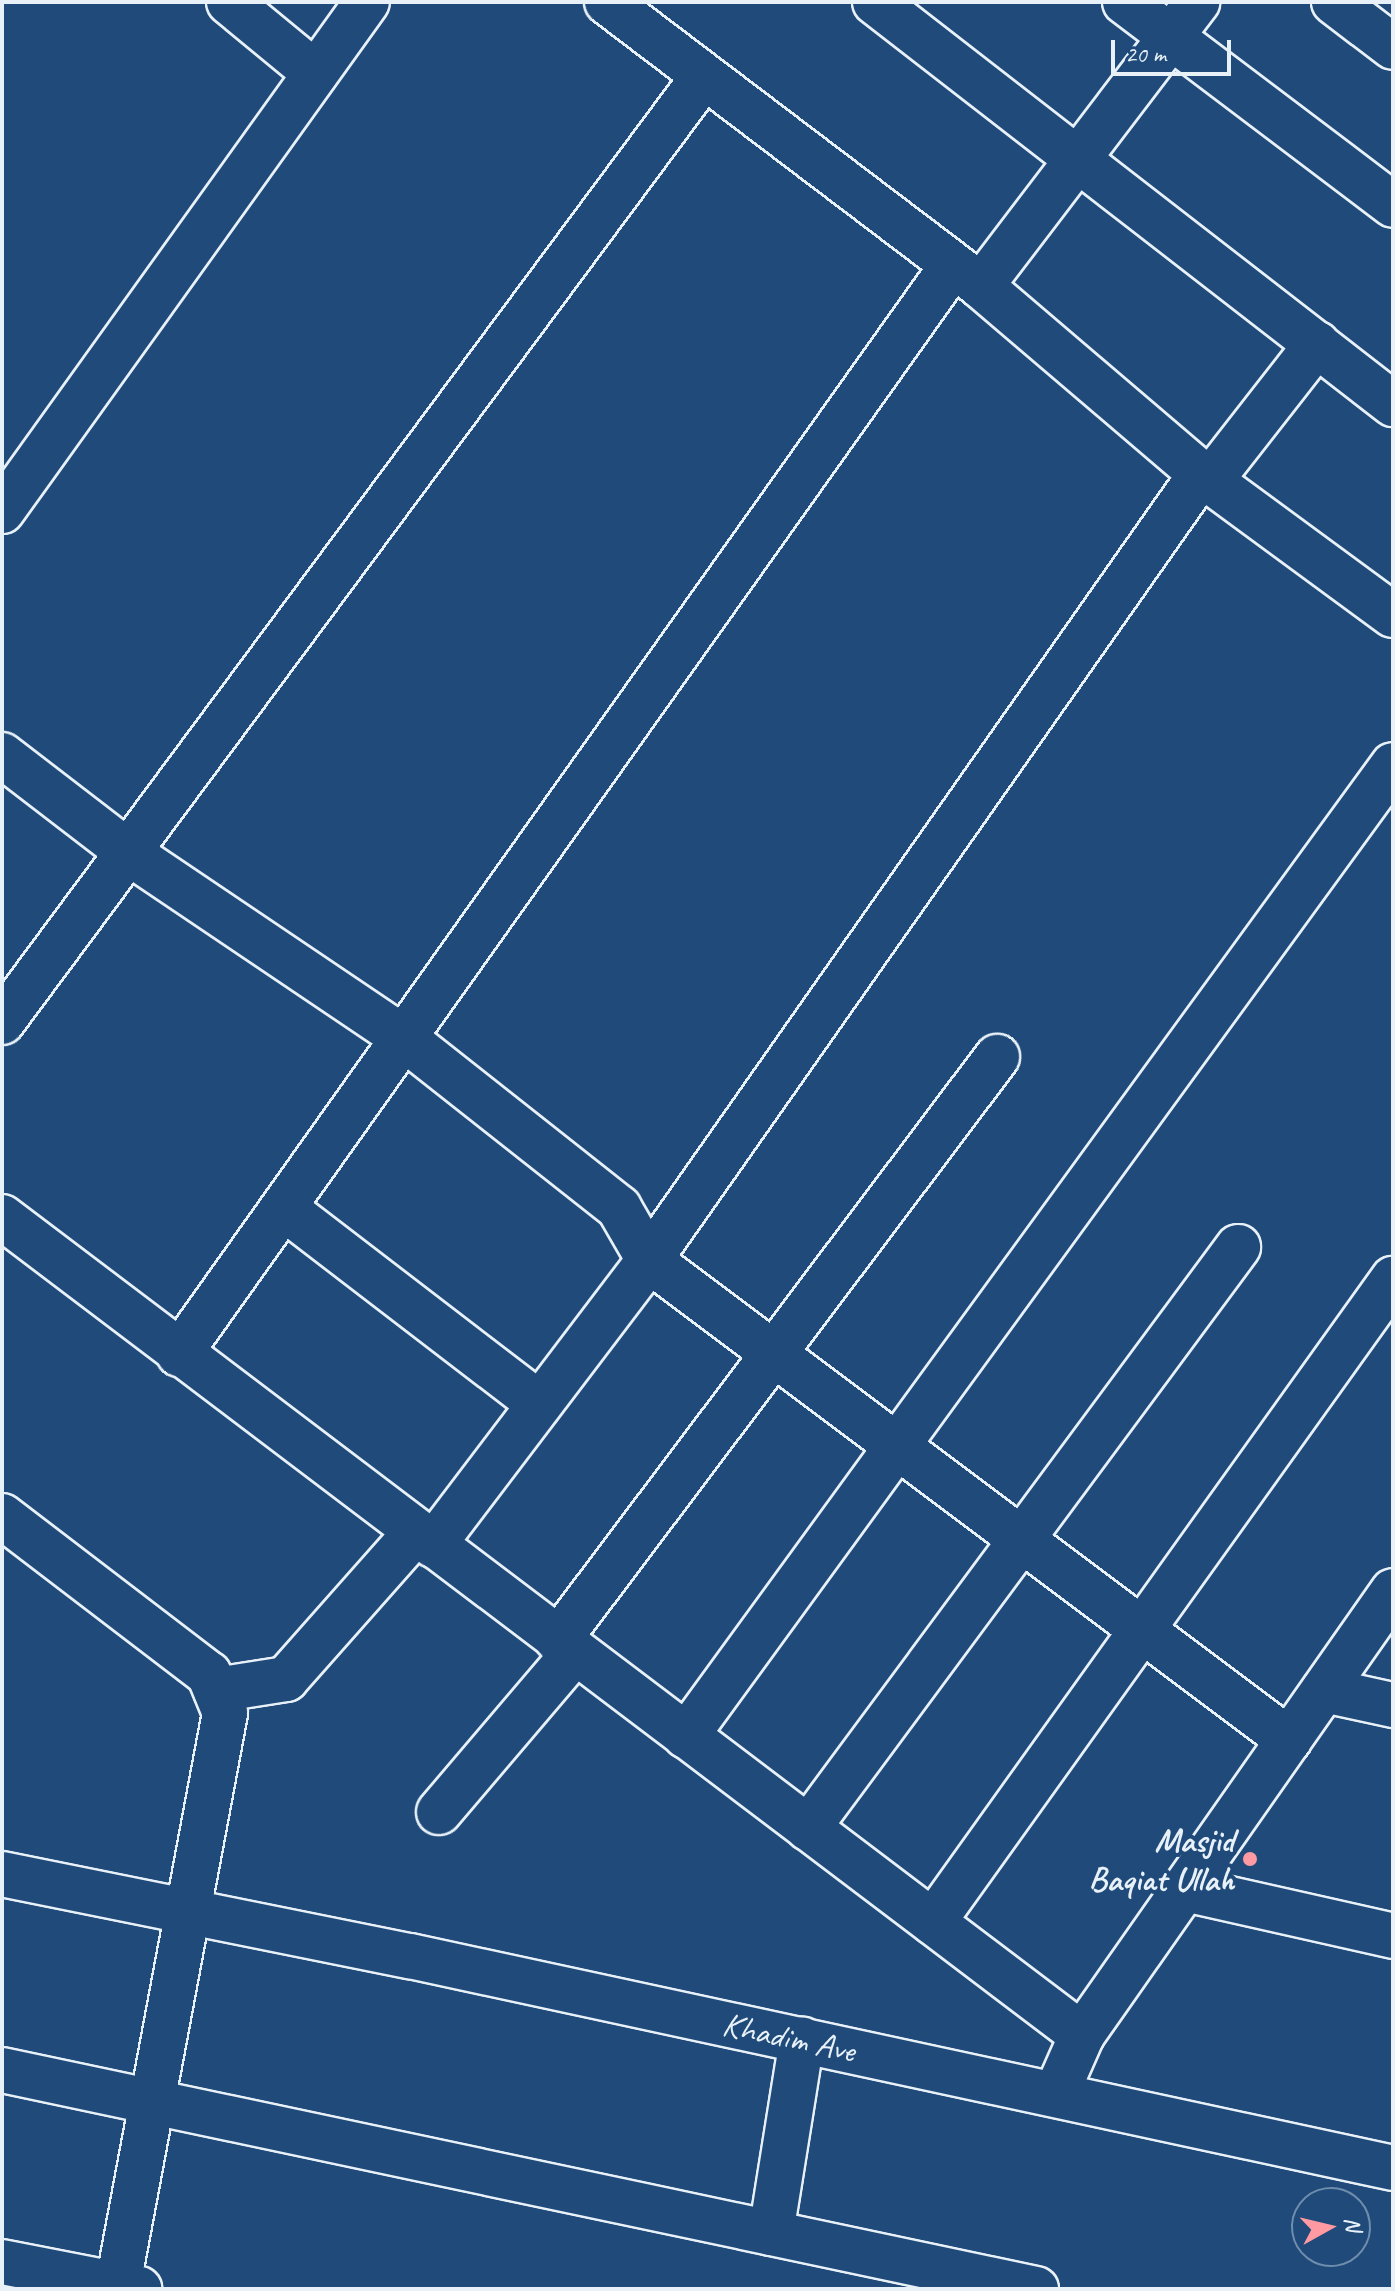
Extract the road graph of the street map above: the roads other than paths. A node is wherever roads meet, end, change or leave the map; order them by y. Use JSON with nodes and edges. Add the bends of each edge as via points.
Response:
{"nodes":[{"id":1,"x":229,"y":2,"type":"edge"},
{"id":2,"x":367,"y":2,"type":"edge"},
{"id":3,"x":607,"y":2,"type":"edge"},
{"id":4,"x":875,"y":2,"type":"edge"},
{"id":5,"x":1125,"y":2,"type":"edge"},
{"id":6,"x":1197,"y":2,"type":"edge"},
{"id":7,"x":1334,"y":2,"type":"edge"},
{"id":8,"x":1171,"y":37,"type":"junction"},
{"id":9,"x":1393,"y":47,"type":"edge"},
{"id":10,"x":315,"y":73,"type":"junction"},
{"id":11,"x":704,"y":76,"type":"junction"},
{"id":12,"x":1081,"y":160,"type":"junction"},
{"id":13,"x":1393,"y":205,"type":"edge"},
{"id":14,"x":967,"y":276,"type":"junction"},
{"id":15,"x":1317,"y":344,"type":"junction"},
{"id":16,"x":1393,"y":404,"type":"edge"},
{"id":17,"x":1206,"y":478,"type":"junction"},
{"id":18,"x":2,"y":511,"type":"edge"},
{"id":19,"x":1393,"y":615,"type":"edge"},
{"id":20,"x":2,"y":755,"type":"edge"},
{"id":21,"x":1393,"y":765,"type":"edge"},
{"id":22,"x":128,"y":852,"type":"junction"},
{"id":23,"x":2,"y":1022,"type":"edge"},
{"id":24,"x":404,"y":1038,"type":"junction"},
{"id":25,"x":997,"y":1057,"type":"dead end"},
{"id":26,"x":284,"y":1208,"type":"junction"},
{"id":27,"x":2,"y":1217,"type":"edge"},
{"id":28,"x":1238,"y":1247,"type":"dead end"},
{"id":29,"x":649,"y":1260,"type":"junction"},
{"id":30,"x":1393,"y":1279,"type":"edge"},
{"id":31,"x":774,"y":1353,"type":"junction"},
{"id":32,"x":179,"y":1354,"type":"junction"},
{"id":33,"x":539,"y":1404,"type":"junction"},
{"id":34,"x":897,"y":1445,"type":"junction"},
{"id":35,"x":2,"y":1516,"type":"edge"},
{"id":36,"x":425,"y":1539,"type":"junction"},
{"id":37,"x":1024,"y":1539,"type":"junction"},
{"id":38,"x":1393,"y":1591,"type":"edge"},
{"id":39,"x":1143,"y":1630,"type":"junction"},
{"id":40,"x":567,"y":1646,"type":"junction"},
{"id":41,"x":216,"y":1690,"type":"junction"},
{"id":42,"x":1324,"y":1690,"type":"junction"},
{"id":43,"x":1393,"y":1705,"type":"edge"},
{"id":44,"x":686,"y":1736,"type":"junction"},
{"id":45,"x":1289,"y":1740,"type":"junction"},
{"id":46,"x":439,"y":1812,"type":"dead end"},
{"id":47,"x":808,"y":1828,"type":"junction"},
{"id":48,"x":2,"y":1874,"type":"edge"},
{"id":49,"x":1185,"y":1889,"type":"junction"},
{"id":50,"x":184,"y":1911,"type":"junction"},
{"id":51,"x":933,"y":1922,"type":"junction"},
{"id":52,"x":1393,"y":1936,"type":"edge"},
{"id":53,"x":1082,"y":2035,"type":"junction"},
{"id":54,"x":802,"y":2039,"type":"junction"},
{"id":55,"x":2,"y":2070,"type":"edge"},
{"id":56,"x":1056,"y":2094,"type":"junction"},
{"id":57,"x":153,"y":2102,"type":"junction"},
{"id":58,"x":1393,"y":2168,"type":"edge"},
{"id":59,"x":771,"y":2233,"type":"junction"},
{"id":60,"x":2,"y":2262,"type":"edge"},
{"id":61,"x":125,"y":2288,"type":"edge"},
{"id":62,"x":1036,"y":2289,"type":"edge"}],
"edges":[{"from":1,"to":10,"type":"street"},
{"from":2,"to":10,"type":"street"},
{"from":3,"to":11,"type":"street"},
{"from":4,"to":12,"type":"street"},
{"from":5,"to":8,"type":"street"},
{"from":6,"to":8,"type":"street"},
{"from":7,"to":9,"type":"street"},
{"from":8,"to":12,"type":"street"},
{"from":8,"to":13,"type":"street"},
{"from":10,"to":18,"type":"street"},
{"from":11,"to":14,"type":"street"},
{"from":11,"to":22,"type":"street"},
{"from":12,"to":14,"type":"street"},
{"from":12,"to":15,"type":"street"},
{"from":14,"to":17,"type":"street"},
{"from":14,"to":24,"type":"street"},
{"from":15,"to":16,"type":"street"},
{"from":15,"to":17,"type":"street"},
{"from":17,"to":19,"type":"street"},
{"from":17,"to":29,"type":"street"},
{"from":20,"to":22,"type":"street"},
{"from":21,"to":34,"type":"street"},
{"from":22,"to":23,"type":"street"},
{"from":22,"to":24,"type":"street"},
{"from":24,"to":26,"type":"street"},
{"from":24,"to":29,"type":"street","via":[[619,1208]]},
{"from":25,"to":31,"type":"street"},
{"from":26,"to":32,"type":"street"},
{"from":26,"to":33,"type":"street"},
{"from":27,"to":32,"type":"street"},
{"from":28,"to":37,"type":"street"},
{"from":29,"to":31,"type":"street"},
{"from":29,"to":33,"type":"street"},
{"from":30,"to":39,"type":"street"},
{"from":31,"to":34,"type":"street"},
{"from":31,"to":40,"type":"street"},
{"from":32,"to":36,"type":"street"},
{"from":33,"to":36,"type":"street"},
{"from":34,"to":37,"type":"street"},
{"from":34,"to":44,"type":"street"},
{"from":35,"to":41,"type":"street","via":[[209,1674]]},
{"from":36,"to":40,"type":"street"},
{"from":36,"to":41,"type":"street","via":[[286,1679]]},
{"from":37,"to":39,"type":"street"},
{"from":37,"to":47,"type":"street"},
{"from":38,"to":42,"type":"street"},
{"from":39,"to":45,"type":"street"},
{"from":39,"to":51,"type":"street"},
{"from":40,"to":44,"type":"street"},
{"from":40,"to":46,"type":"street"},
{"from":41,"to":50,"type":"street","via":[[225,1713]]},
{"from":42,"to":43,"type":"street"},
{"from":42,"to":45,"type":"street"},
{"from":44,"to":47,"type":"street"},
{"from":45,"to":49,"type":"street"},
{"from":47,"to":51,"type":"street"},
{"from":48,"to":50,"type":"street","name":"Khadim Ave"},
{"from":49,"to":52,"type":"street"},
{"from":49,"to":53,"type":"street"},
{"from":50,"to":54,"type":"street","name":"Khadim Ave"},
{"from":50,"to":57,"type":"street"},
{"from":51,"to":53,"type":"street"},
{"from":53,"to":56,"type":"street"},
{"from":54,"to":56,"type":"street","name":"Khadim Ave"},
{"from":54,"to":59,"type":"street"},
{"from":55,"to":57,"type":"street"},
{"from":56,"to":58,"type":"street","name":"Khadim Ave"},
{"from":57,"to":59,"type":"street"},
{"from":57,"to":61,"type":"street"},
{"from":59,"to":62,"type":"street"},
{"from":60,"to":61,"type":"street"}]}
